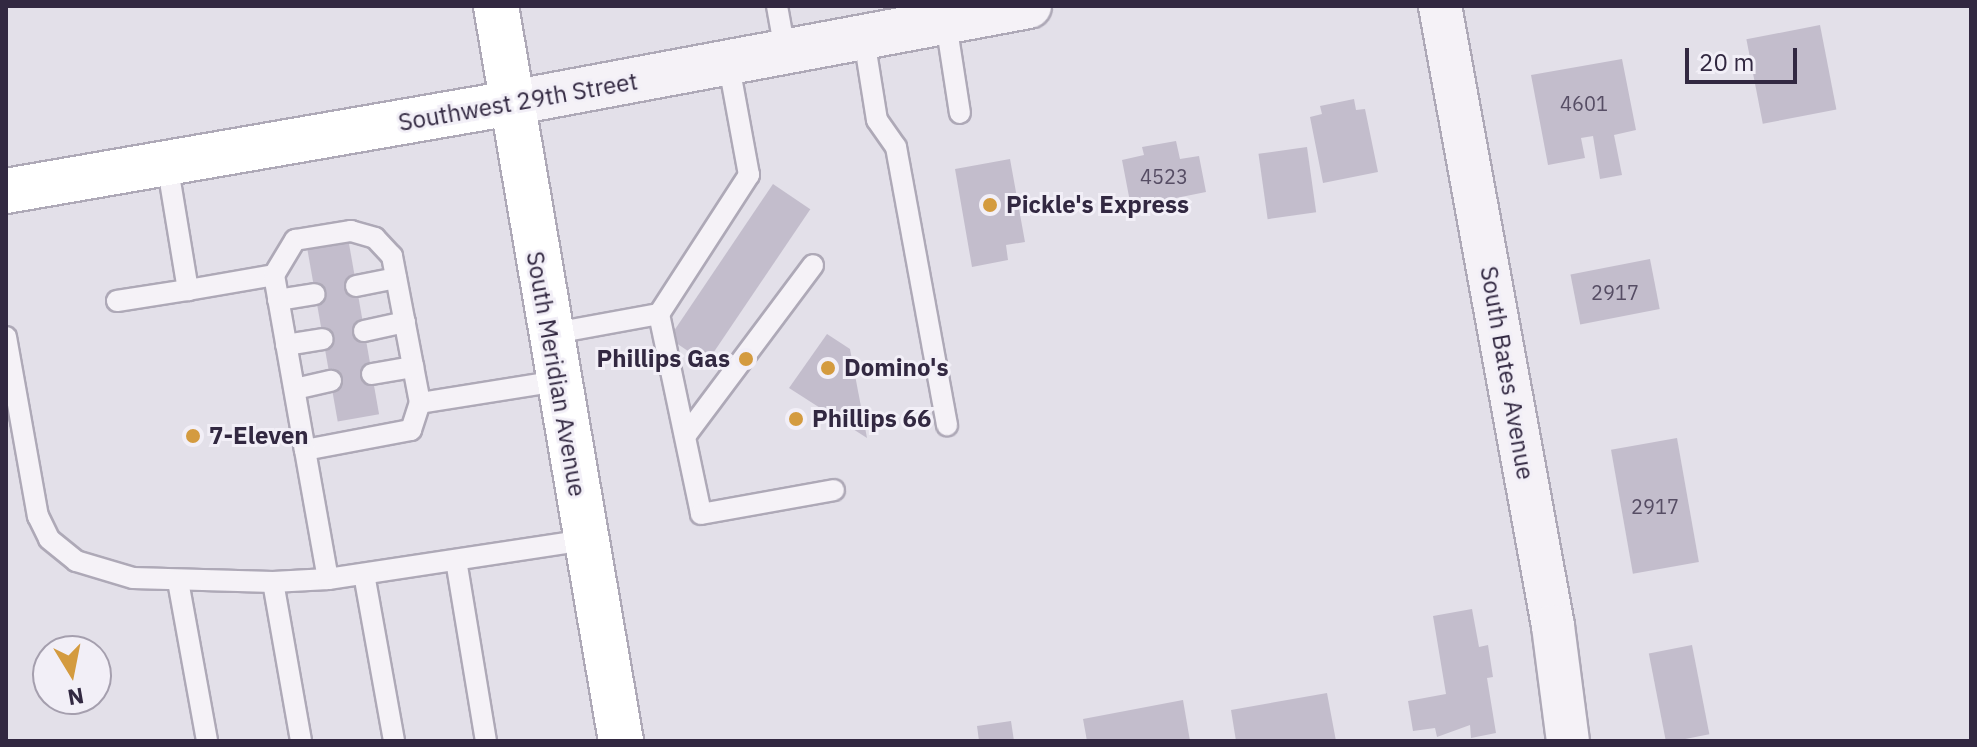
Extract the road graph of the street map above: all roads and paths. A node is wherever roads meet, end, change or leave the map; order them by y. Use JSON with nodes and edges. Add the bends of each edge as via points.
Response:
{"nodes":[{"id":1,"x":496,"y":6,"type":"edge"},
{"id":2,"x":777,"y":6,"type":"edge"},
{"id":3,"x":1029,"y":6,"type":"edge"},
{"id":4,"x":1440,"y":6,"type":"edge"},
{"id":5,"x":946,"y":23,"type":"junction"},
{"id":6,"x":864,"y":39,"type":"junction"},
{"id":7,"x":786,"y":56,"type":"junction"},
{"id":8,"x":729,"y":66,"type":"junction"},
{"id":9,"x":511,"y":103,"type":"junction"},
{"id":10,"x":960,"y":113,"type":"dead end"},
{"id":11,"x":167,"y":163,"type":"junction"},
{"id":12,"x":6,"y":191,"type":"edge"},
{"id":13,"x":813,"y":265,"type":"dead end"},
{"id":14,"x":274,"y":275,"type":"junction"},
{"id":15,"x":396,"y":278,"type":"junction"},
{"id":16,"x":356,"y":286,"type":"dead end"},
{"id":17,"x":188,"y":290,"type":"junction"},
{"id":18,"x":315,"y":294,"type":"dead end"},
{"id":19,"x":278,"y":300,"type":"junction"},
{"id":20,"x":117,"y":301,"type":"dead end"},
{"id":21,"x":659,"y":314,"type":"junction"},
{"id":22,"x":405,"y":322,"type":"junction"},
{"id":23,"x":364,"y":331,"type":"dead end"},
{"id":24,"x":549,"y":334,"type":"junction"},
{"id":25,"x":6,"y":337,"type":"edge"},
{"id":26,"x":323,"y":339,"type":"dead end"},
{"id":27,"x":286,"y":345,"type":"junction"},
{"id":28,"x":413,"y":367,"type":"junction"},
{"id":29,"x":372,"y":374,"type":"dead end"},
{"id":30,"x":331,"y":381,"type":"dead end"},
{"id":31,"x":557,"y":381,"type":"junction"},
{"id":32,"x":295,"y":389,"type":"junction"},
{"id":33,"x":420,"y":403,"type":"junction"},
{"id":34,"x":947,"y":425,"type":"dead end"},
{"id":35,"x":686,"y":435,"type":"junction"},
{"id":36,"x":305,"y":450,"type":"junction"},
{"id":37,"x":834,"y":490,"type":"dead end"},
{"id":38,"x":585,"y":540,"type":"junction"},
{"id":39,"x":456,"y":560,"type":"junction"},
{"id":40,"x":364,"y":574,"type":"junction"},
{"id":41,"x":328,"y":579,"type":"junction"},
{"id":42,"x":178,"y":581,"type":"junction"},
{"id":43,"x":273,"y":582,"type":"junction"},
{"id":44,"x":207,"y":741,"type":"edge"},
{"id":45,"x":301,"y":741,"type":"edge"},
{"id":46,"x":394,"y":741,"type":"edge"},
{"id":47,"x":486,"y":741,"type":"edge"},
{"id":48,"x":621,"y":741,"type":"edge"},
{"id":49,"x":1568,"y":741,"type":"edge"}],
"edges":[{"from":1,"to":9,"type":"main road","name":"South Meridian Avenue"},
{"from":2,"to":7,"type":"lane"},
{"from":3,"to":5,"type":"street","name":"Southwest 29th Street"},
{"from":4,"to":49,"type":"street","name":"South Bates Avenue","via":[[1553,626]]},
{"from":5,"to":6,"type":"street","name":"Southwest 29th Street"},
{"from":5,"to":10,"type":"lane"},
{"from":6,"to":7,"type":"street","name":"Southwest 29th Street"},
{"from":6,"to":34,"type":"lane","via":[[877,120],[896,147]]},
{"from":7,"to":8,"type":"street","name":"Southwest 29th Street"},
{"from":8,"to":9,"type":"street","name":"Southwest 29th Street"},
{"from":8,"to":21,"type":"lane","via":[[749,175]]},
{"from":9,"to":11,"type":"main road","name":"Southwest 29th Street"},
{"from":9,"to":24,"type":"main road","name":"South Meridian Avenue"},
{"from":11,"to":12,"type":"main road","name":"Southwest 29th Street"},
{"from":11,"to":17,"type":"lane"},
{"from":13,"to":35,"type":"lane"},
{"from":14,"to":15,"type":"lane","via":[[295,240],[351,231],[375,238],[392,256]]},
{"from":14,"to":17,"type":"lane"},
{"from":14,"to":19,"type":"lane"},
{"from":15,"to":16,"type":"lane"},
{"from":15,"to":22,"type":"lane"},
{"from":17,"to":20,"type":"lane"},
{"from":18,"to":19,"type":"lane"},
{"from":19,"to":27,"type":"lane"},
{"from":21,"to":24,"type":"lane"},
{"from":21,"to":35,"type":"lane"},
{"from":22,"to":23,"type":"lane"},
{"from":22,"to":28,"type":"lane"},
{"from":24,"to":31,"type":"main road","name":"South Meridian Avenue"},
{"from":25,"to":42,"type":"lane","via":[[38,516],[49,539],[76,561],[133,578]]},
{"from":26,"to":27,"type":"lane"},
{"from":27,"to":32,"type":"lane"},
{"from":28,"to":29,"type":"lane"},
{"from":28,"to":33,"type":"lane"},
{"from":30,"to":32,"type":"lane"},
{"from":31,"to":33,"type":"lane"},
{"from":31,"to":38,"type":"main road","name":"South Meridian Avenue"},
{"from":32,"to":36,"type":"lane"},
{"from":33,"to":36,"type":"lane","via":[[411,430]]},
{"from":35,"to":37,"type":"lane","via":[[701,514]]},
{"from":36,"to":41,"type":"lane"},
{"from":38,"to":39,"type":"lane"},
{"from":38,"to":48,"type":"main road","name":"South Meridian Avenue"},
{"from":39,"to":40,"type":"lane"},
{"from":39,"to":47,"type":"lane"},
{"from":40,"to":41,"type":"lane"},
{"from":40,"to":46,"type":"lane"},
{"from":41,"to":43,"type":"lane"},
{"from":42,"to":43,"type":"lane"},
{"from":42,"to":44,"type":"lane"},
{"from":43,"to":45,"type":"lane"}]}
